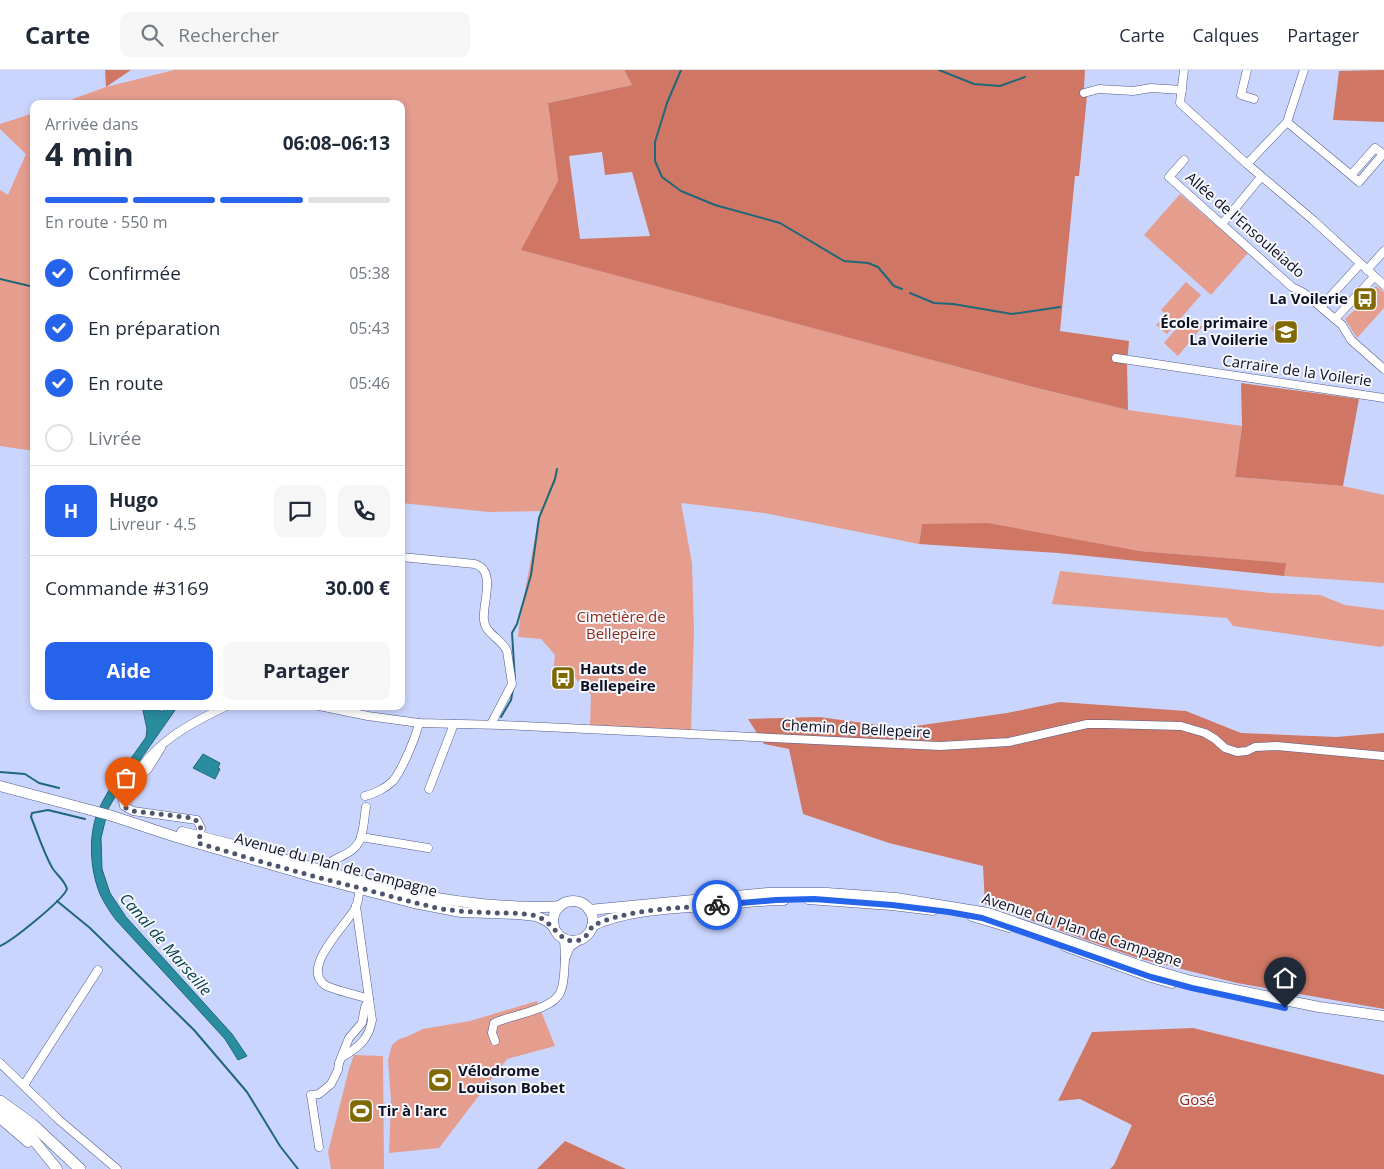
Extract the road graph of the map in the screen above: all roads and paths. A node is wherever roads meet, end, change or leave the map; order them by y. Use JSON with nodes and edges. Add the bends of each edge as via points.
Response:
{"nodes":[{"id":1,"x":1184,"y":70,"type":"edge"},
{"id":2,"x":1248,"y":70,"type":"edge"},
{"id":3,"x":1304,"y":70,"type":"edge"},
{"id":4,"x":1182,"y":90,"type":"junction"},
{"id":5,"x":1084,"y":93,"type":"dead end"},
{"id":6,"x":1254,"y":99,"type":"dead end"},
{"id":7,"x":1287,"y":122,"type":"junction"},
{"id":8,"x":1184,"y":160,"type":"dead end"},
{"id":9,"x":1247,"y":164,"type":"junction"},
{"id":10,"x":1351,"y":176,"type":"dead end"},
{"id":11,"x":1261,"y":177,"type":"junction"},
{"id":12,"x":1222,"y":224,"type":"junction"},
{"id":13,"x":1384,"y":251,"type":"edge"},
{"id":14,"x":1360,"y":264,"type":"junction"},
{"id":15,"x":1367,"y":270,"type":"junction"},
{"id":16,"x":1374,"y":277,"type":"junction"},
{"id":17,"x":1384,"y":286,"type":"edge"},
{"id":18,"x":1321,"y":307,"type":"junction"},
{"id":19,"x":1335,"y":319,"type":"junction"},
{"id":20,"x":1116,"y":358,"type":"dead end"},
{"id":21,"x":1384,"y":368,"type":"edge"},
{"id":22,"x":1384,"y":398,"type":"edge"},
{"id":23,"x":405,"y":557,"type":"edge"},
{"id":24,"x":218,"y":710,"type":"edge"},
{"id":25,"x":339,"y":710,"type":"edge"},
{"id":26,"x":419,"y":723,"type":"junction"},
{"id":27,"x":454,"y":724,"type":"junction"},
{"id":28,"x":491,"y":724,"type":"junction"},
{"id":29,"x":1384,"y":756,"type":"edge"},
{"id":30,"x":0,"y":786,"type":"edge"},
{"id":31,"x":429,"y":789,"type":"dead end"},
{"id":32,"x":365,"y":796,"type":"dead end"},
{"id":33,"x":366,"y":807,"type":"dead end"},
{"id":34,"x":361,"y":837,"type":"junction"},
{"id":35,"x":199,"y":840,"type":"junction"},
{"id":36,"x":428,"y":848,"type":"dead end"},
{"id":37,"x":322,"y":871,"type":"junction"},
{"id":38,"x":360,"y":888,"type":"junction"},
{"id":39,"x":356,"y":906,"type":"junction"},
{"id":40,"x":560,"y":906,"type":"junction"},
{"id":41,"x":589,"y":910,"type":"junction"},
{"id":42,"x":592,"y":926,"type":"junction"},
{"id":43,"x":554,"y":927,"type":"junction"},
{"id":44,"x":564,"y":938,"type":"junction"},
{"id":45,"x":581,"y":939,"type":"junction"},
{"id":46,"x":565,"y":959,"type":"junction"},
{"id":47,"x":98,"y":970,"type":"dead end"},
{"id":48,"x":369,"y":999,"type":"junction"},
{"id":49,"x":1384,"y":1016,"type":"edge"},
{"id":50,"x":1384,"y":1022,"type":"edge"},
{"id":51,"x":495,"y":1041,"type":"dead end"},
{"id":52,"x":342,"y":1057,"type":"junction"},
{"id":53,"x":0,"y":1063,"type":"edge"},
{"id":54,"x":24,"y":1085,"type":"junction"},
{"id":55,"x":0,"y":1101,"type":"edge"},
{"id":56,"x":0,"y":1109,"type":"edge"},
{"id":57,"x":0,"y":1118,"type":"edge"},
{"id":58,"x":319,"y":1147,"type":"dead end"},
{"id":59,"x":51,"y":1169,"type":"edge"},
{"id":60,"x":57,"y":1169,"type":"edge"},
{"id":61,"x":80,"y":1169,"type":"edge"},
{"id":62,"x":117,"y":1169,"type":"edge"}],
"edges":[{"from":1,"to":4,"type":"street"},
{"from":2,"to":6,"type":"street","via":[[1241,95]]},
{"from":3,"to":7,"type":"street"},
{"from":4,"to":5,"type":"street","via":[[1099,89]]},
{"from":4,"to":9,"type":"street","via":[[1180,104]]},
{"from":7,"to":9,"type":"street"},
{"from":7,"to":10,"type":"street"},
{"from":8,"to":12,"type":"street","name":"Allée de l'Ensouleiado","via":[[1169,177]]},
{"from":9,"to":11,"type":"street"},
{"from":11,"to":12,"type":"street"},
{"from":11,"to":14,"type":"street"},
{"from":12,"to":18,"type":"street","name":"Allée de l'Ensouleiado","via":[[1286,281]]},
{"from":13,"to":15,"type":"street"},
{"from":14,"to":15,"type":"street"},
{"from":14,"to":18,"type":"street"},
{"from":15,"to":16,"type":"street"},
{"from":16,"to":17,"type":"street"},
{"from":16,"to":19,"type":"street"},
{"from":18,"to":19,"type":"street","name":"Allée de l'Ensouleiado"},
{"from":19,"to":21,"type":"street","name":"Allée de l'Ensouleiado","via":[[1346,329],[1351,340]]},
{"from":20,"to":22,"type":"street","name":"Carraire de la Voilerie"},
{"from":23,"to":28,"type":"street","via":[[475,564],[486,571],[484,620],[490,632],[505,646],[512,684]]},
{"from":24,"to":35,"type":"street","via":[[192,723],[154,750],[123,799],[126,808],[133,811],[193,818],[200,824]]},
{"from":25,"to":26,"type":"street","name":"Chemin de Bellepeire"},
{"from":26,"to":27,"type":"street","name":"Chemin de Bellepeire"},
{"from":26,"to":32,"type":"street","via":[[398,774],[388,785]]},
{"from":27,"to":28,"type":"street","name":"Chemin de Bellepeire"},
{"from":27,"to":31,"type":"street"},
{"from":28,"to":29,"type":"street","name":"Chemin de Bellepeire","via":[[940,746],[1009,742],[1087,724],[1181,726],[1206,733],[1225,748],[1236,752],[1277,746]]},
{"from":30,"to":35,"type":"main road","name":"Avenue du Plan de Campagne"},
{"from":33,"to":34,"type":"street"},
{"from":34,"to":36,"type":"street"},
{"from":34,"to":37,"type":"street","via":[[355,848],[330,862]]},
{"from":35,"to":37,"type":"main road","name":"Avenue du Plan de Campagne"},
{"from":35,"to":38,"type":"main road","name":"Avenue du Plan de Campagne","via":[[321,879]]},
{"from":37,"to":40,"type":"main road","name":"Avenue du Plan de Campagne","via":[[465,903]]},
{"from":38,"to":39,"type":"street"},
{"from":38,"to":43,"type":"main road","name":"Avenue du Plan de Campagne","via":[[461,912],[536,916]]},
{"from":39,"to":48,"type":"street"},
{"from":39,"to":48,"type":"street","via":[[324,952],[317,968],[324,985]]},
{"from":40,"to":41,"type":"main road","via":[[579,902]]},
{"from":40,"to":43,"type":"main road","via":[[554,917]]},
{"from":41,"to":42,"type":"main road"},
{"from":41,"to":49,"type":"main road","name":"Avenue du Plan de Campagne","via":[[768,894],[827,893],[950,905],[988,913],[1191,981],[1318,1007]]},
{"from":42,"to":45,"type":"main road"},
{"from":42,"to":50,"type":"main road","name":"Avenue du Plan de Campagne","via":[[627,915],[776,900],[814,899],[892,905],[982,918],[1151,977],[1192,988],[1303,1011]]},
{"from":43,"to":44,"type":"main road"},
{"from":44,"to":45,"type":"main road"},
{"from":44,"to":46,"type":"street"},
{"from":45,"to":46,"type":"street","via":[[570,947]]},
{"from":46,"to":51,"type":"street","via":[[558,998],[542,1007],[494,1023],[492,1033]]},
{"from":47,"to":54,"type":"street"},
{"from":48,"to":52,"type":"street","via":[[362,1022],[351,1035]]},
{"from":48,"to":52,"type":"street","via":[[372,1020],[368,1036]]},
{"from":52,"to":58,"type":"street","via":[[331,1084],[319,1094],[311,1095]]},
{"from":53,"to":54,"type":"street"},
{"from":54,"to":62,"type":"street"},
{"from":55,"to":61,"type":"highway","via":[[32,1124]]},
{"from":56,"to":60,"type":"main road","via":[[28,1133]]},
{"from":57,"to":59,"type":"main road","via":[[26,1140]]}]}
